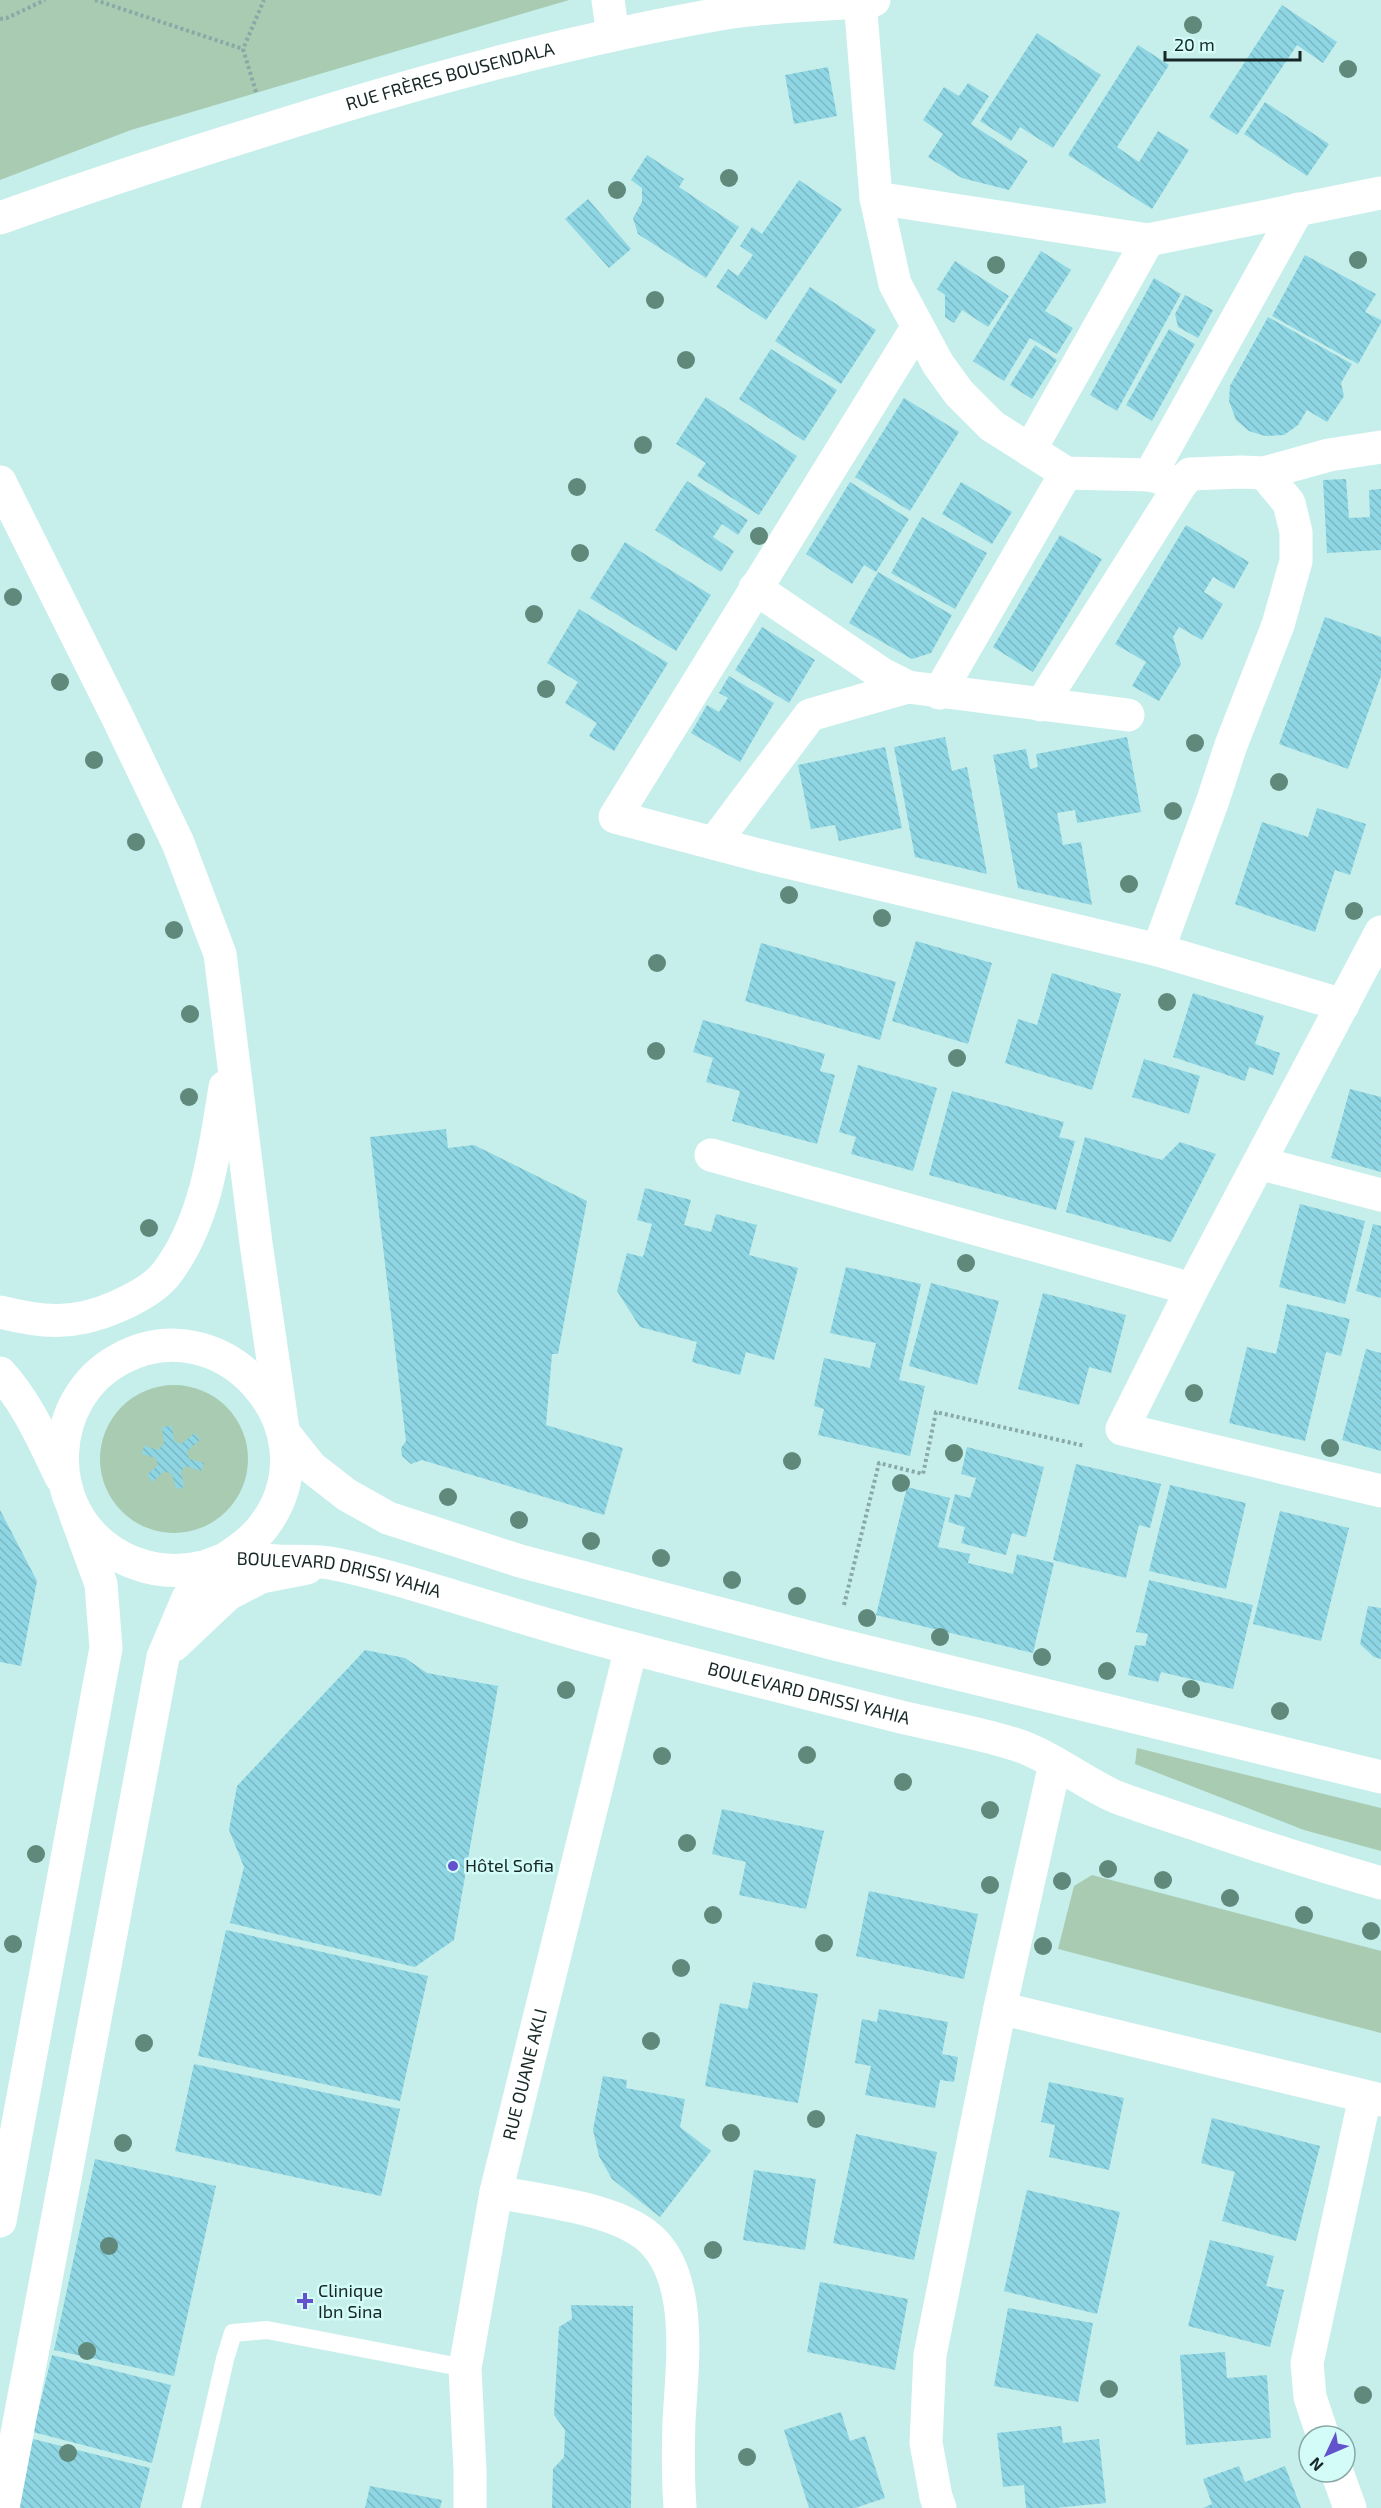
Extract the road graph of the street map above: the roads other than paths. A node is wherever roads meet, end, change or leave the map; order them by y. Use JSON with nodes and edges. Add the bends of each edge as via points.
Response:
{"nodes":[{"id":1,"x":608,"y":0,"type":"edge"},
{"id":2,"x":864,"y":1,"type":"edge"},
{"id":3,"x":613,"y":35,"type":"junction"},
{"id":4,"x":1381,"y":193,"type":"edge"},
{"id":5,"x":876,"y":198,"type":"junction"},
{"id":6,"x":39,"y":204,"type":"junction"},
{"id":7,"x":1298,"y":209,"type":"junction"},
{"id":8,"x":0,"y":218,"type":"edge"},
{"id":9,"x":1148,"y":240,"type":"junction"},
{"id":10,"x":0,"y":243,"type":"edge"},
{"id":11,"x":917,"y":328,"type":"junction"},
{"id":12,"x":1381,"y":447,"type":"edge"},
{"id":13,"x":1030,"y":450,"type":"junction"},
{"id":14,"x":1066,"y":473,"type":"junction"},
{"id":15,"x":1264,"y":473,"type":"junction"},
{"id":16,"x":1150,"y":475,"type":"junction"},
{"id":17,"x":0,"y":482,"type":"edge"},
{"id":18,"x":1181,"y":484,"type":"junction"},
{"id":19,"x":755,"y":588,"type":"junction"},
{"id":20,"x":923,"y":690,"type":"junction"},
{"id":21,"x":1041,"y":705,"type":"junction"},
{"id":22,"x":1128,"y":715,"type":"dead end"},
{"id":23,"x":714,"y":843,"type":"junction"},
{"id":24,"x":1381,"y":932,"type":"edge"},
{"id":25,"x":1158,"y":950,"type":"junction"},
{"id":26,"x":1373,"y":965,"type":"edge"},
{"id":27,"x":1343,"y":1005,"type":"junction"},
{"id":28,"x":231,"y":1050,"type":"junction"},
{"id":29,"x":711,"y":1155,"type":"dead end"},
{"id":30,"x":1259,"y":1163,"type":"junction"},
{"id":31,"x":1381,"y":1195,"type":"edge"},
{"id":32,"x":1192,"y":1289,"type":"junction"},
{"id":33,"x":0,"y":1312,"type":"edge"},
{"id":34,"x":0,"y":1373,"type":"edge"},
{"id":35,"x":284,"y":1433,"type":"junction"},
{"id":36,"x":1381,"y":1491,"type":"edge"},
{"id":37,"x":69,"y":1497,"type":"junction"},
{"id":38,"x":225,"y":1559,"type":"junction"},
{"id":39,"x":332,"y":1563,"type":"junction"},
{"id":40,"x":631,"y":1648,"type":"junction"},
{"id":41,"x":163,"y":1657,"type":"junction"},
{"id":42,"x":1055,"y":1764,"type":"junction"},
{"id":43,"x":1381,"y":1777,"type":"edge"},
{"id":44,"x":1381,"y":1883,"type":"edge"},
{"id":45,"x":1000,"y":2008,"type":"junction"},
{"id":46,"x":1373,"y":2098,"type":"edge"},
{"id":47,"x":496,"y":2192,"type":"junction"},
{"id":48,"x":0,"y":2221,"type":"edge"},
{"id":49,"x":465,"y":2367,"type":"junction"},
{"id":50,"x":1319,"y":2424,"type":"edge"},
{"id":51,"x":1341,"y":2484,"type":"edge"},
{"id":52,"x":3,"y":2508,"type":"edge"},
{"id":53,"x":191,"y":2508,"type":"edge"},
{"id":54,"x":470,"y":2508,"type":"edge"},
{"id":55,"x":680,"y":2508,"type":"edge"},
{"id":56,"x":940,"y":2508,"type":"edge"},
{"id":57,"x":1350,"y":2508,"type":"edge"}],
"edges":[{"from":1,"to":3,"type":"street"},
{"from":2,"to":3,"type":"street","name":"RUE FRÈRES BOUSENDALA","via":[[723,13]]},
{"from":2,"to":5,"type":"street"},
{"from":3,"to":6,"type":"street","name":"RUE FRÈRES BOUSENDALA","via":[[378,95]]},
{"from":4,"to":7,"type":"street"},
{"from":5,"to":9,"type":"street"},
{"from":5,"to":11,"type":"street","via":[[895,284]]},
{"from":6,"to":8,"type":"street","name":"RUE FRÈRES BOUSENDALA"},
{"from":6,"to":10,"type":"street"},
{"from":7,"to":9,"type":"street"},
{"from":7,"to":16,"type":"street"},
{"from":9,"to":13,"type":"street"},
{"from":11,"to":13,"type":"street","via":[[959,393],[992,426]]},
{"from":11,"to":19,"type":"street"},
{"from":12,"to":15,"type":"street","via":[[1329,455]]},
{"from":13,"to":14,"type":"street"},
{"from":14,"to":16,"type":"street"},
{"from":14,"to":20,"type":"street"},
{"from":15,"to":18,"type":"street","via":[[1190,474]]},
{"from":15,"to":25,"type":"street","via":[[1289,503],[1296,532],[1296,561],[1278,625]]},
{"from":16,"to":18,"type":"street"},
{"from":17,"to":28,"type":"street","via":[[178,843],[220,954]]},
{"from":18,"to":21,"type":"street"},
{"from":19,"to":20,"type":"street","via":[[882,674]]},
{"from":19,"to":23,"type":"street","via":[[615,816]]},
{"from":20,"to":21,"type":"street"},
{"from":20,"to":23,"type":"street","via":[[810,715]]},
{"from":21,"to":22,"type":"street"},
{"from":23,"to":25,"type":"street"},
{"from":24,"to":26,"type":"street"},
{"from":25,"to":27,"type":"street"},
{"from":26,"to":27,"type":"street"},
{"from":27,"to":30,"type":"street"},
{"from":28,"to":33,"type":"street","via":[[204,1191],[191,1231],[165,1275],[131,1300],[92,1317],[51,1322]]},
{"from":28,"to":35,"type":"street"},
{"from":29,"to":32,"type":"street"},
{"from":30,"to":31,"type":"street"},
{"from":30,"to":32,"type":"street"},
{"from":32,"to":36,"type":"street","via":[[1122,1429]]},
{"from":34,"to":37,"type":"street","via":[[37,1428]]},
{"from":35,"to":37,"type":"street","via":[[273,1406],[256,1381],[234,1363],[206,1350],[177,1345],[148,1348],[120,1358],[96,1376],[78,1398],[66,1425],[61,1454]]},
{"from":35,"to":38,"type":"street","via":[[287,1463],[282,1492],[269,1520],[250,1542]]},
{"from":35,"to":43,"type":"street","via":[[311,1467],[347,1496],[388,1518],[520,1561],[835,1644]]},
{"from":37,"to":38,"type":"street","via":[[88,1532],[128,1561],[177,1571]]},
{"from":37,"to":48,"type":"street","via":[[101,1584],[106,1648]]},
{"from":38,"to":39,"type":"street","name":"BOULEVARD DRISSI YAHIA"},
{"from":38,"to":41,"type":"street","via":[[188,1598]]},
{"from":39,"to":40,"type":"street","name":"BOULEVARD DRISSI YAHIA"},
{"from":39,"to":41,"type":"street","via":[[261,1577],[228,1594]]},
{"from":40,"to":42,"type":"street","name":"BOULEVARD DRISSI YAHIA","via":[[1024,1748]]},
{"from":40,"to":47,"type":"street","name":"RUE OUANE AKLI"},
{"from":41,"to":52,"type":"street"},
{"from":42,"to":44,"type":"street","name":"BOULEVARD DRISSI YAHIA","via":[[1113,1796],[1291,1857]]},
{"from":42,"to":45,"type":"street"},
{"from":45,"to":46,"type":"street"},
{"from":45,"to":56,"type":"street","via":[[930,2355],[926,2443]]},
{"from":46,"to":50,"type":"street","via":[[1307,2363],[1310,2397]]},
{"from":47,"to":49,"type":"street","name":"RUE OUANE AKLI"},
{"from":47,"to":55,"type":"street","via":[[593,2212],[638,2229],[660,2248],[674,2277],[683,2325],[677,2471]]},
{"from":49,"to":53,"type":"lane","via":[[267,2330],[233,2333]]},
{"from":49,"to":54,"type":"street","name":"RUE OUANE AKLI"},
{"from":51,"to":57,"type":"street"}]}
